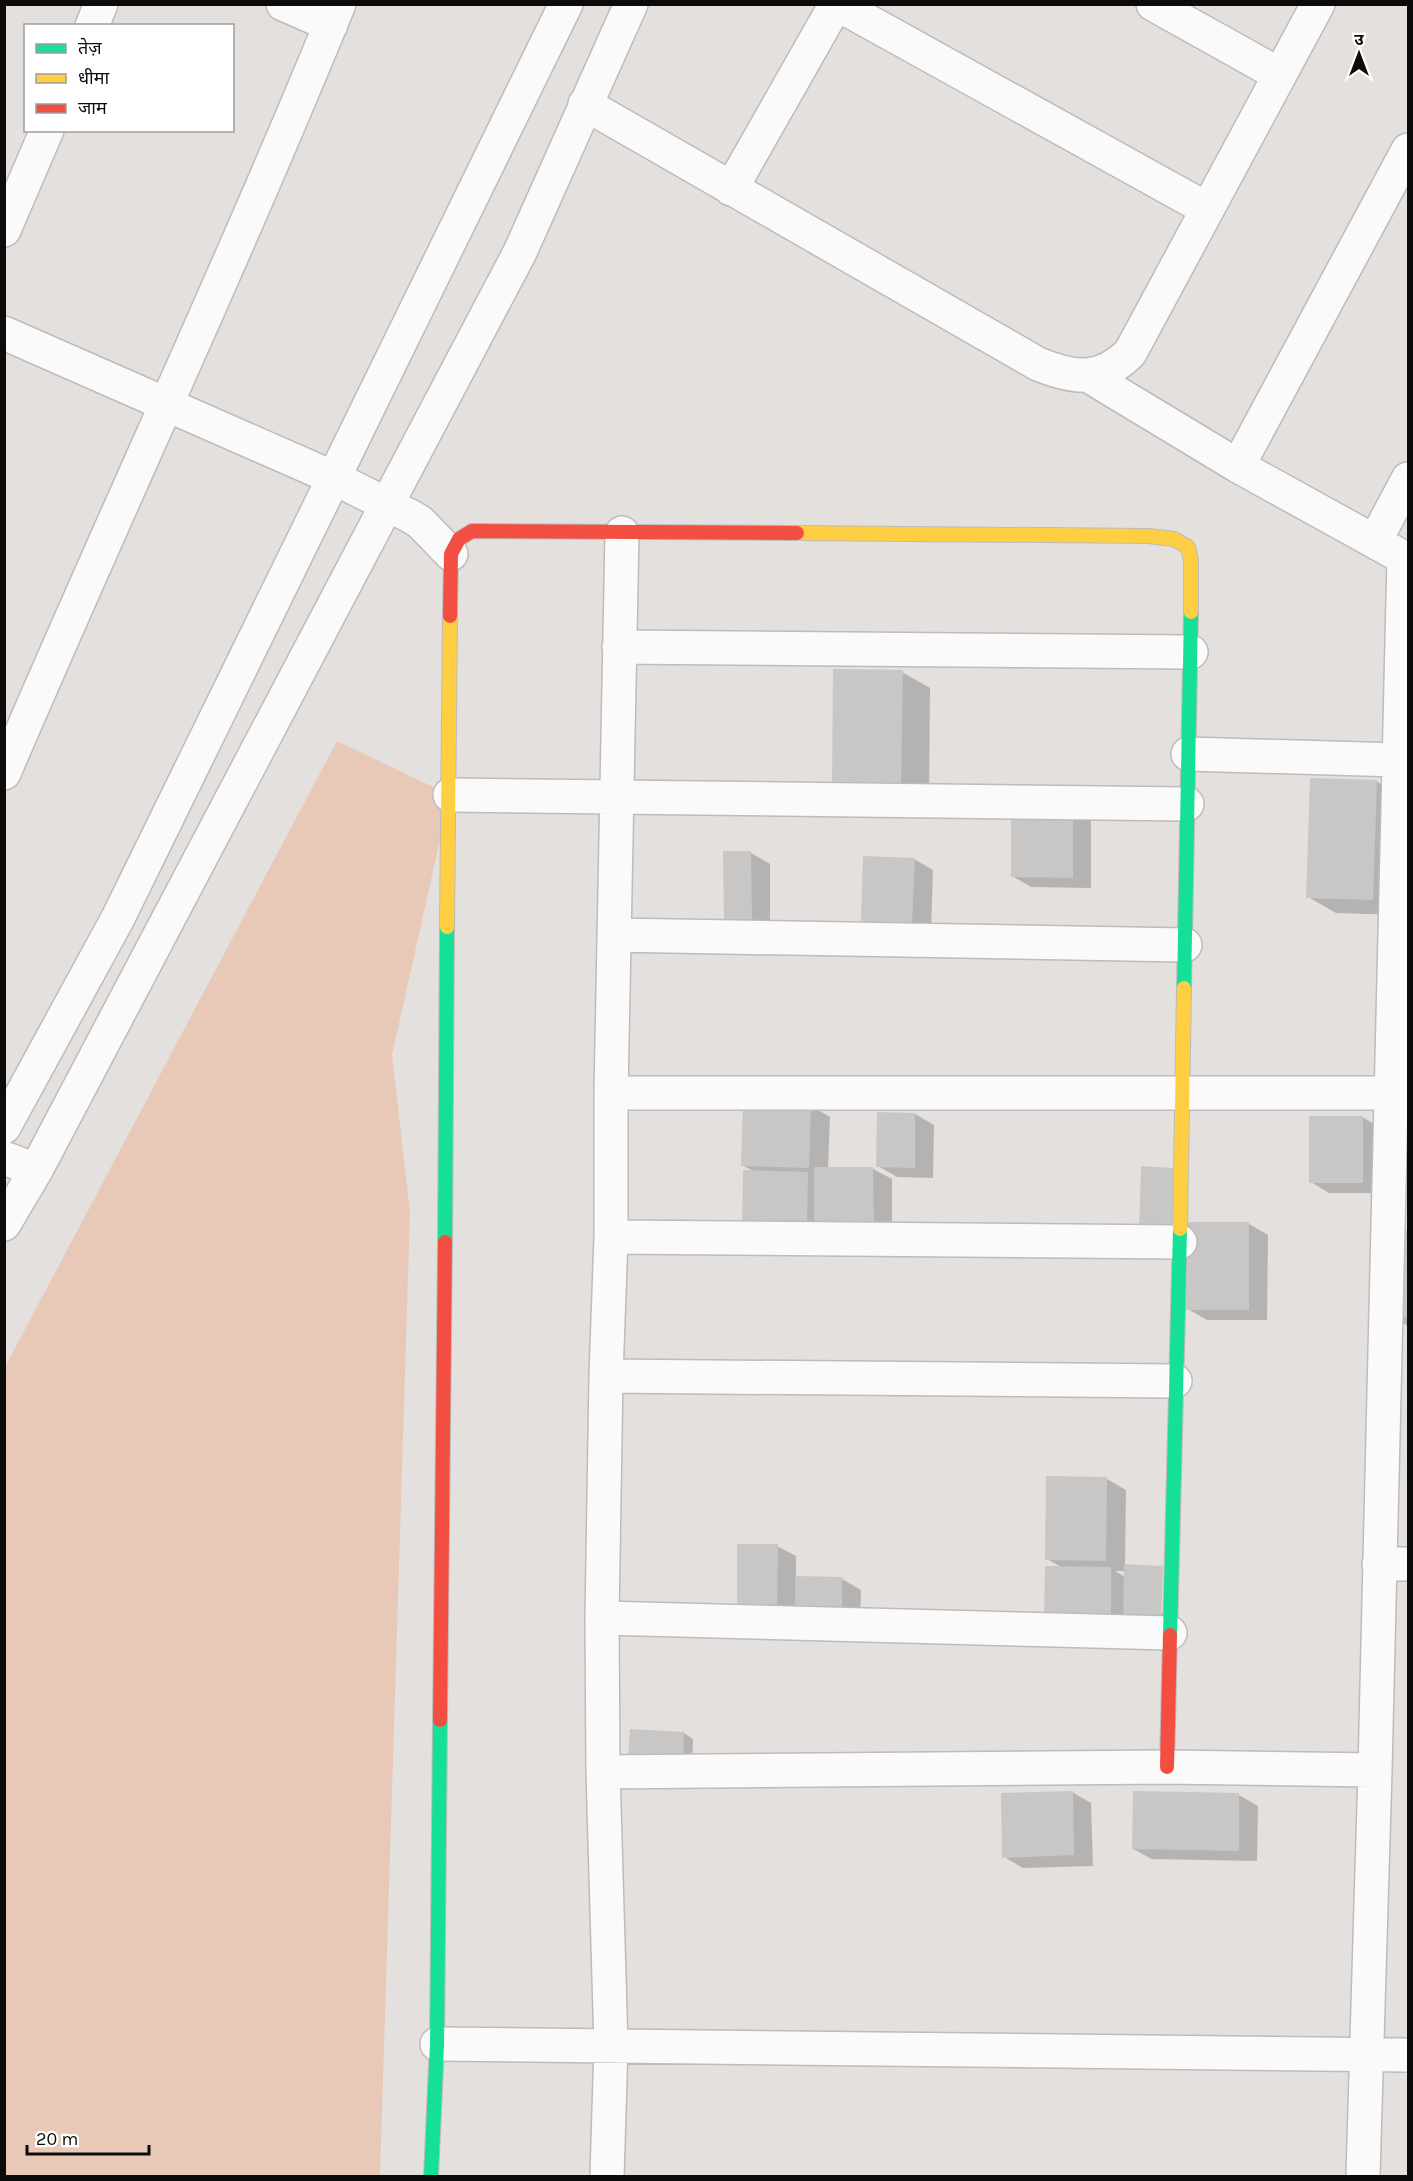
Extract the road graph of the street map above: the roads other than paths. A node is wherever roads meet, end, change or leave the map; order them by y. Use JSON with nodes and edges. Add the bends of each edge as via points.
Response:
{"nodes":[{"id":1,"x":101,"y":4,"type":"edge"},
{"id":2,"x":283,"y":4,"type":"edge"},
{"id":3,"x":566,"y":4,"type":"edge"},
{"id":4,"x":631,"y":4,"type":"edge"},
{"id":5,"x":836,"y":4,"type":"edge"},
{"id":6,"x":1153,"y":4,"type":"edge"},
{"id":7,"x":1318,"y":4,"type":"edge"},
{"id":8,"x":335,"y":14,"type":"edge"},
{"id":9,"x":93,"y":24,"type":"edge"},
{"id":10,"x":1280,"y":75,"type":"junction"},
{"id":11,"x":585,"y":104,"type":"junction"},
{"id":12,"x":46,"y":132,"type":"edge"},
{"id":13,"x":1408,"y":150,"type":"edge"},
{"id":14,"x":731,"y":189,"type":"junction"},
{"id":15,"x":1207,"y":209,"type":"junction"},
{"id":16,"x":4,"y":230,"type":"edge"},
{"id":17,"x":4,"y":333,"type":"edge"},
{"id":18,"x":1089,"y":376,"type":"junction"},
{"id":19,"x":165,"y":404,"type":"junction"},
{"id":20,"x":1238,"y":466,"type":"junction"},
{"id":21,"x":334,"y":478,"type":"junction"},
{"id":22,"x":1408,"y":479,"type":"edge"},
{"id":23,"x":388,"y":504,"type":"junction"},
{"id":24,"x":622,"y":533,"type":"junction"},
{"id":25,"x":1375,"y":541,"type":"junction"},
{"id":26,"x":451,"y":554,"type":"junction"},
{"id":27,"x":1406,"y":559,"type":"edge"},
{"id":28,"x":619,"y":647,"type":"junction"},
{"id":29,"x":1191,"y":652,"type":"junction"},
{"id":30,"x":1405,"y":694,"type":"edge"},
{"id":31,"x":1188,"y":754,"type":"junction"},
{"id":32,"x":1399,"y":760,"type":"junction"},
{"id":33,"x":4,"y":773,"type":"edge"},
{"id":34,"x":450,"y":795,"type":"junction"},
{"id":35,"x":616,"y":797,"type":"junction"},
{"id":36,"x":1187,"y":804,"type":"junction"},
{"id":37,"x":1402,"y":872,"type":"edge"},
{"id":38,"x":614,"y":935,"type":"junction"},
{"id":39,"x":1185,"y":945,"type":"junction"},
{"id":40,"x":1181,"y":1092,"type":"junction"},
{"id":41,"x":611,"y":1093,"type":"junction"},
{"id":42,"x":1400,"y":1093,"type":"edge"},
{"id":43,"x":4,"y":1127,"type":"edge"},
{"id":44,"x":4,"y":1158,"type":"edge"},
{"id":45,"x":36,"y":1170,"type":"junction"},
{"id":46,"x":4,"y":1224,"type":"edge"},
{"id":47,"x":611,"y":1237,"type":"junction"},
{"id":48,"x":1180,"y":1242,"type":"junction"},
{"id":49,"x":606,"y":1376,"type":"junction"},
{"id":50,"x":1175,"y":1381,"type":"junction"},
{"id":51,"x":1394,"y":1564,"type":"edge"},
{"id":52,"x":602,"y":1618,"type":"junction"},
{"id":53,"x":1170,"y":1633,"type":"junction"},
{"id":54,"x":1167,"y":1767,"type":"junction"},
{"id":55,"x":1375,"y":1770,"type":"junction"},
{"id":56,"x":603,"y":1772,"type":"junction"},
{"id":57,"x":437,"y":2044,"type":"junction"},
{"id":58,"x":611,"y":2046,"type":"junction"},
{"id":59,"x":1366,"y":2054,"type":"junction"},
{"id":60,"x":1408,"y":2055,"type":"edge"},
{"id":61,"x":431,"y":2176,"type":"edge"},
{"id":62,"x":607,"y":2176,"type":"edge"},
{"id":63,"x":1363,"y":2176,"type":"edge"}],
"edges":[{"from":1,"to":9,"type":"street"},
{"from":2,"to":8,"type":"street"},
{"from":3,"to":21,"type":"street"},
{"from":4,"to":11,"type":"street"},
{"from":5,"to":14,"type":"street"},
{"from":5,"to":15,"type":"street"},
{"from":6,"to":10,"type":"street"},
{"from":7,"to":10,"type":"street"},
{"from":8,"to":19,"type":"street"},
{"from":10,"to":15,"type":"street"},
{"from":11,"to":14,"type":"street"},
{"from":11,"to":23,"type":"street","via":[[520,252]]},
{"from":12,"to":16,"type":"street"},
{"from":13,"to":20,"type":"street"},
{"from":14,"to":18,"type":"street","via":[[1038,364],[1061,373]]},
{"from":15,"to":18,"type":"street","via":[[1130,353],[1117,366]]},
{"from":17,"to":19,"type":"street"},
{"from":18,"to":20,"type":"street"},
{"from":19,"to":21,"type":"street"},
{"from":19,"to":33,"type":"street"},
{"from":20,"to":25,"type":"street"},
{"from":21,"to":23,"type":"street"},
{"from":21,"to":43,"type":"street","via":[[118,918]]},
{"from":22,"to":25,"type":"street"},
{"from":23,"to":26,"type":"street","via":[[420,522]]},
{"from":23,"to":45,"type":"street"},
{"from":24,"to":26,"type":"street","via":[[472,531],[459,539]]},
{"from":24,"to":28,"type":"street"},
{"from":24,"to":29,"type":"street","via":[[1174,539],[1188,548],[1191,561]]},
{"from":25,"to":27,"type":"street"},
{"from":26,"to":34,"type":"street"},
{"from":27,"to":30,"type":"street"},
{"from":28,"to":29,"type":"street"},
{"from":28,"to":35,"type":"street"},
{"from":29,"to":31,"type":"street"},
{"from":30,"to":32,"type":"street"},
{"from":31,"to":32,"type":"street"},
{"from":31,"to":36,"type":"street"},
{"from":32,"to":37,"type":"street"},
{"from":34,"to":35,"type":"street"},
{"from":34,"to":57,"type":"street"},
{"from":35,"to":36,"type":"street"},
{"from":35,"to":38,"type":"street"},
{"from":36,"to":39,"type":"street"},
{"from":37,"to":42,"type":"street"},
{"from":38,"to":39,"type":"street"},
{"from":38,"to":41,"type":"street"},
{"from":39,"to":40,"type":"street"},
{"from":40,"to":41,"type":"street"},
{"from":40,"to":42,"type":"street"},
{"from":40,"to":48,"type":"street"},
{"from":41,"to":47,"type":"street"},
{"from":42,"to":51,"type":"street"},
{"from":44,"to":45,"type":"street"},
{"from":45,"to":46,"type":"street"},
{"from":47,"to":48,"type":"street"},
{"from":47,"to":49,"type":"street"},
{"from":48,"to":50,"type":"street"},
{"from":49,"to":50,"type":"street"},
{"from":49,"to":52,"type":"street"},
{"from":50,"to":53,"type":"street"},
{"from":51,"to":55,"type":"street"},
{"from":52,"to":53,"type":"street"},
{"from":52,"to":56,"type":"street"},
{"from":53,"to":54,"type":"street"},
{"from":54,"to":55,"type":"street"},
{"from":54,"to":56,"type":"street"},
{"from":55,"to":59,"type":"street"},
{"from":56,"to":58,"type":"street"},
{"from":57,"to":58,"type":"street"},
{"from":57,"to":61,"type":"street"},
{"from":58,"to":59,"type":"street"},
{"from":58,"to":62,"type":"street"},
{"from":59,"to":60,"type":"street"},
{"from":59,"to":63,"type":"street"}]}
